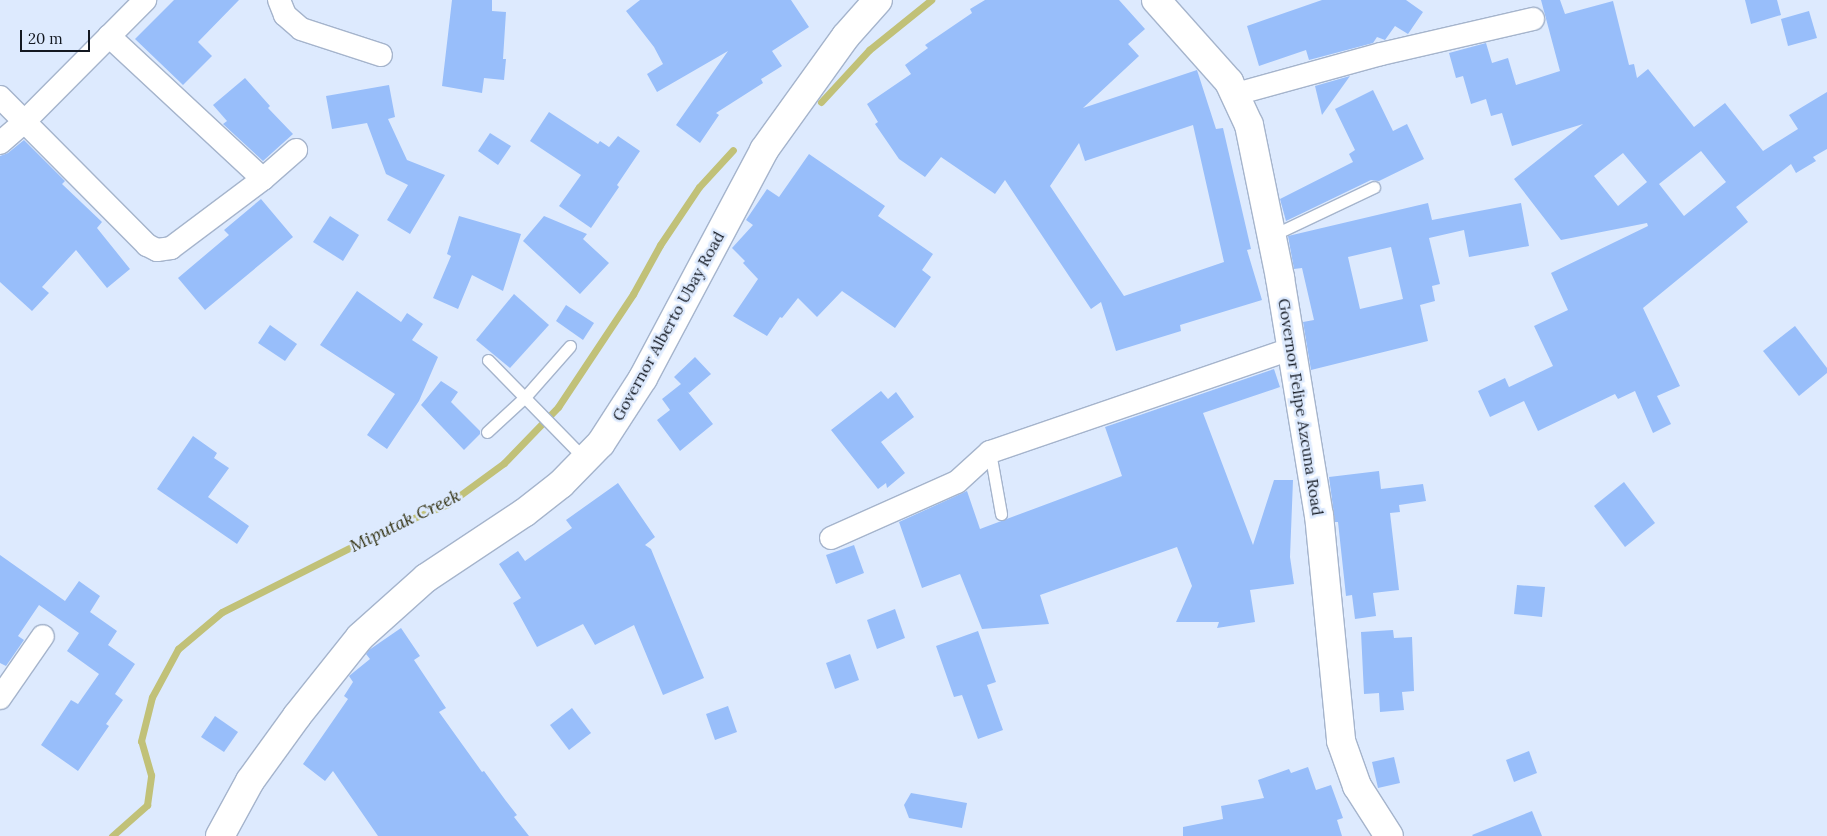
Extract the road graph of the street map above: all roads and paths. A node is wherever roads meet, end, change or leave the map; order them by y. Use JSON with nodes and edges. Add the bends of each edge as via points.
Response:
{"nodes":[{"id":1,"x":145,"y":0,"type":"edge"},
{"id":2,"x":279,"y":0,"type":"edge"},
{"id":3,"x":878,"y":0,"type":"edge"},
{"id":4,"x":1156,"y":0,"type":"edge"},
{"id":5,"x":1534,"y":19,"type":"dead end"},
{"id":6,"x":109,"y":36,"type":"junction"},
{"id":7,"x":381,"y":55,"type":"dead end"},
{"id":8,"x":1236,"y":94,"type":"junction"},
{"id":9,"x":0,"y":97,"type":"edge"},
{"id":10,"x":24,"y":122,"type":"junction"},
{"id":11,"x":0,"y":143,"type":"edge"},
{"id":12,"x":296,"y":150,"type":"dead end"},
{"id":13,"x":263,"y":179,"type":"junction"},
{"id":14,"x":1374,"y":187,"type":"dead end"},
{"id":15,"x":1271,"y":236,"type":"junction"},
{"id":16,"x":570,"y":346,"type":"dead end"},
{"id":17,"x":1291,"y":349,"type":"junction"},
{"id":18,"x":488,"y":360,"type":"dead end"},
{"id":19,"x":525,"y":398,"type":"junction"},
{"id":20,"x":487,"y":432,"type":"dead end"},
{"id":21,"x":990,"y":452,"type":"junction"},
{"id":22,"x":585,"y":459,"type":"junction"},
{"id":23,"x":1001,"y":514,"type":"dead end"},
{"id":24,"x":831,"y":538,"type":"dead end"},
{"id":25,"x":43,"y":636,"type":"dead end"},
{"id":26,"x":0,"y":698,"type":"edge"},
{"id":27,"x":220,"y":836,"type":"edge"},
{"id":28,"x":1390,"y":836,"type":"edge"}],
"edges":[{"from":1,"to":6,"type":"street"},
{"from":2,"to":7,"type":"street","via":[[285,15],[301,29]]},
{"from":3,"to":22,"type":"main road","name":"Governor Alberto Ubay Road","via":[[846,36],[764,150],[643,378],[601,443]]},
{"from":4,"to":8,"type":"main road","name":"Governor Felipe Azcuna Road","via":[[1211,60]]},
{"from":5,"to":8,"type":"street","via":[[1381,54]]},
{"from":6,"to":10,"type":"street"},
{"from":6,"to":13,"type":"street"},
{"from":8,"to":15,"type":"main road","name":"Governor Felipe Azcuna Road","via":[[1249,124]]},
{"from":9,"to":10,"type":"street"},
{"from":10,"to":11,"type":"street"},
{"from":10,"to":13,"type":"street","via":[[147,245],[158,250],[171,248]]},
{"from":12,"to":13,"type":"street"},
{"from":14,"to":15,"type":"lane"},
{"from":15,"to":17,"type":"main road","name":"Governor Felipe Azcuna Road"},
{"from":16,"to":19,"type":"lane"},
{"from":17,"to":21,"type":"street"},
{"from":17,"to":28,"type":"main road","name":"Governor Felipe Azcuna Road","via":[[1319,515],[1341,740],[1357,786]]},
{"from":18,"to":19,"type":"lane"},
{"from":19,"to":20,"type":"lane"},
{"from":19,"to":22,"type":"lane"},
{"from":21,"to":23,"type":"lane"},
{"from":21,"to":24,"type":"street","via":[[957,482]]},
{"from":22,"to":27,"type":"main road","name":"Governor Alberto Ubay Road","via":[[561,484],[524,513],[426,578],[360,637],[250,781]]},
{"from":25,"to":26,"type":"street"}]}
